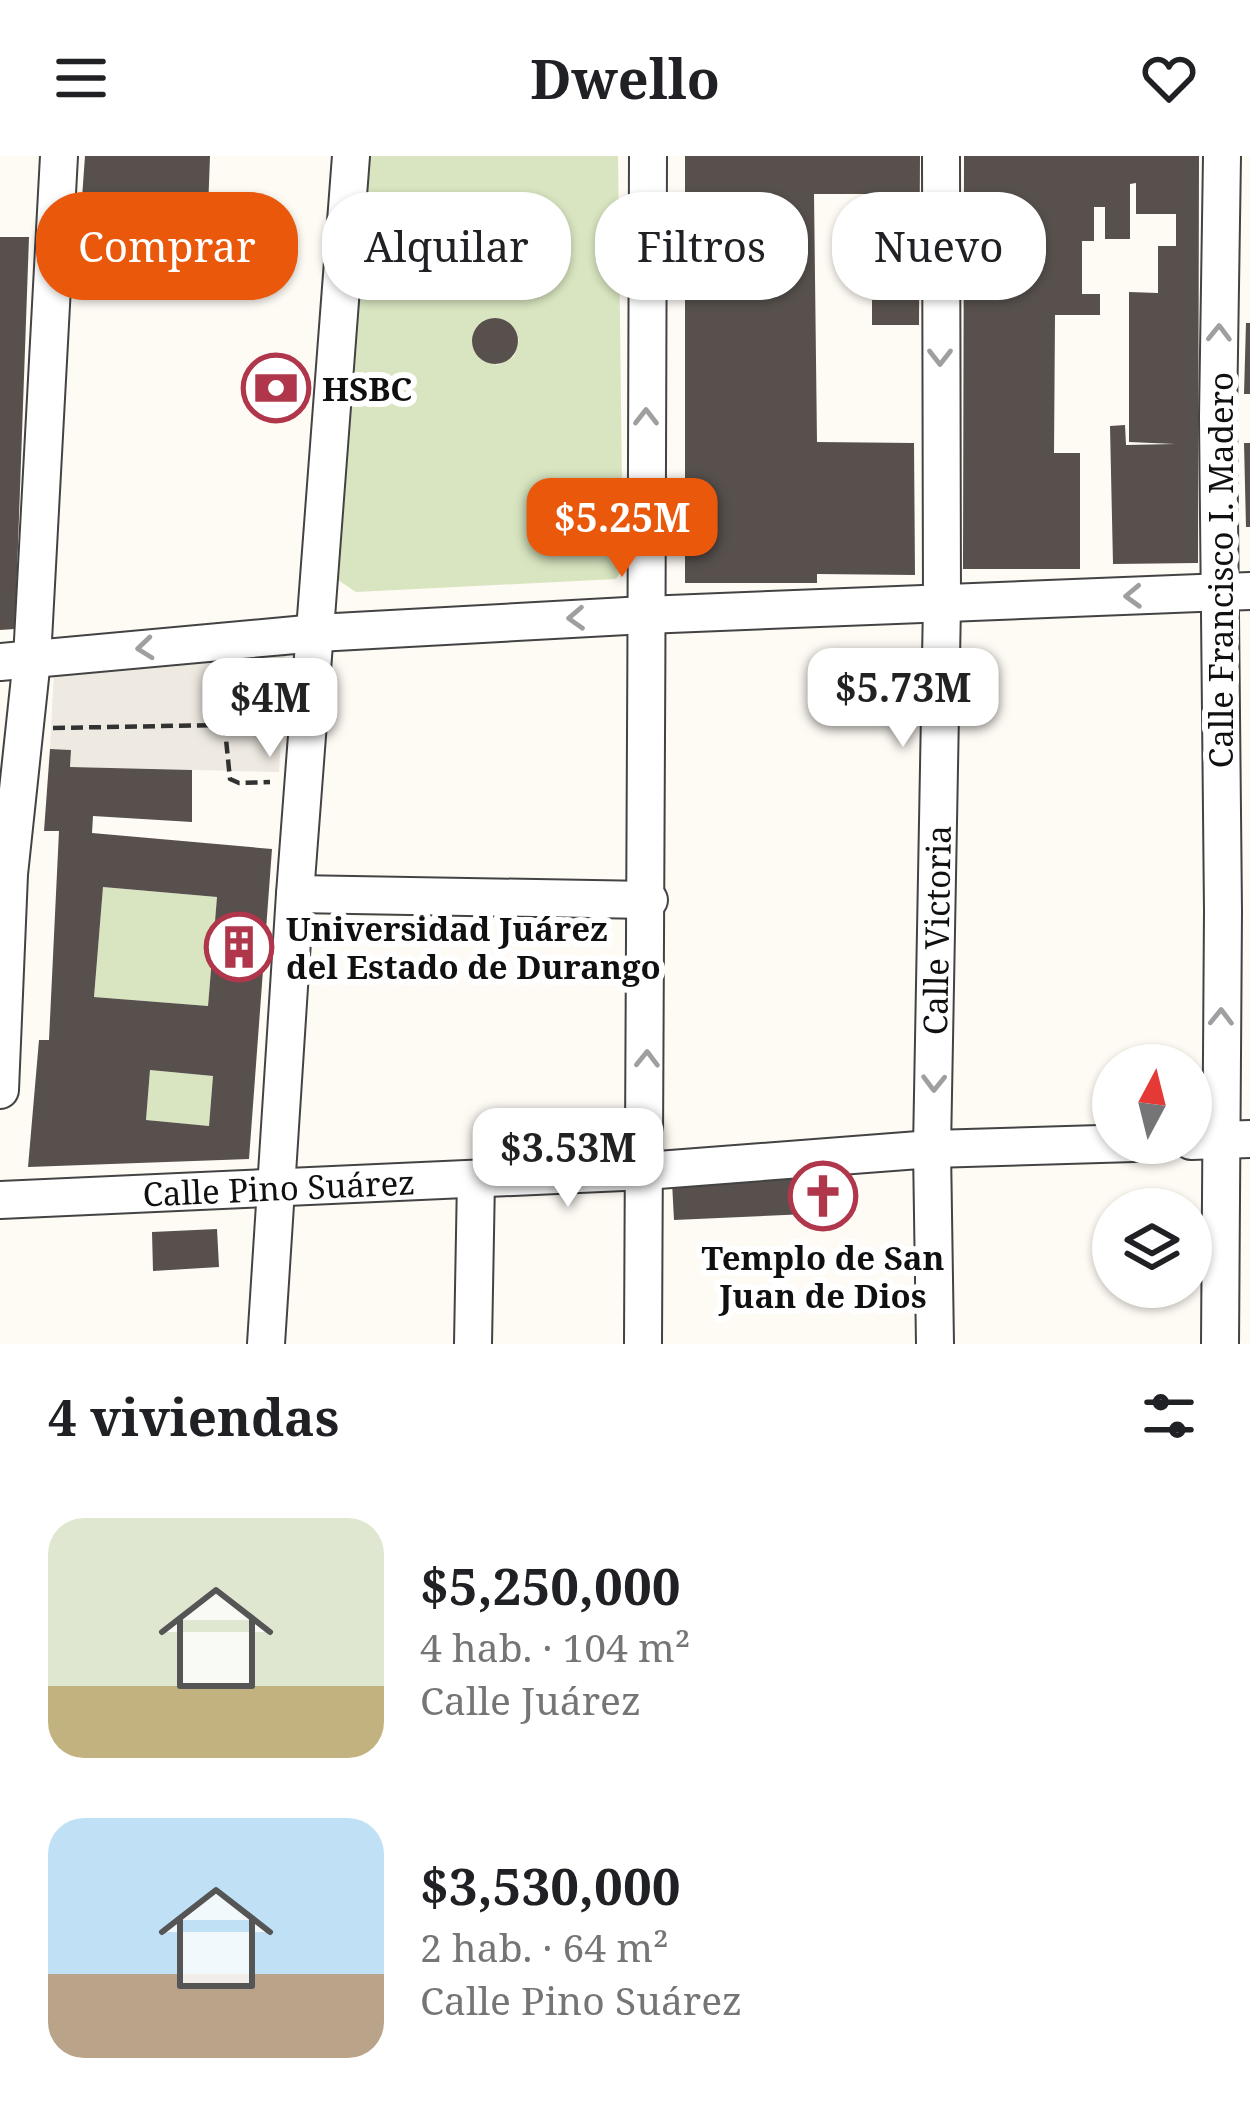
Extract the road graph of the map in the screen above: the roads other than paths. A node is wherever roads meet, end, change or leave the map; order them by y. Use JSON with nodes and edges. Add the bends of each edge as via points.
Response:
{"nodes":[{"id":1,"x":59,"y":156,"type":"edge"},
{"id":2,"x":351,"y":156,"type":"edge"},
{"id":3,"x":648,"y":156,"type":"edge"},
{"id":4,"x":940,"y":156,"type":"edge"},
{"id":5,"x":1222,"y":156,"type":"edge"},
{"id":6,"x":1234,"y":417,"type":"edge"},
{"id":7,"x":1235,"y":592,"type":"edge"},
{"id":8,"x":942,"y":604,"type":"junction"},
{"id":9,"x":645,"y":614,"type":"junction"},
{"id":10,"x":317,"y":633,"type":"junction"},
{"id":11,"x":16,"y":660,"type":"edge"},
{"id":12,"x":1236,"y":856,"type":"edge"},
{"id":13,"x":295,"y":893,"type":"junction"},
{"id":14,"x":649,"y":900,"type":"junction"},
{"id":15,"x":1236,"y":911,"type":"edge"},
{"id":16,"x":0,"y":1090,"type":"edge"},
{"id":17,"x":1220,"y":1140,"type":"edge"},
{"id":18,"x":1092,"y":1144,"type":"edge"},
{"id":19,"x":932,"y":1149,"type":"junction"},
{"id":20,"x":645,"y":1171,"type":"junction"},
{"id":21,"x":476,"y":1179,"type":"junction"},
{"id":22,"x":276,"y":1189,"type":"junction"},
{"id":23,"x":0,"y":1200,"type":"edge"},
{"id":24,"x":266,"y":1344,"type":"edge"},
{"id":25,"x":473,"y":1344,"type":"edge"},
{"id":26,"x":643,"y":1344,"type":"edge"},
{"id":27,"x":934,"y":1344,"type":"edge"},
{"id":28,"x":1220,"y":1344,"type":"edge"}],
"edges":[{"from":1,"to":11,"type":"street"},
{"from":2,"to":10,"type":"street"},
{"from":9,"to":3,"type":"street","one_way":true},
{"from":4,"to":8,"type":"street","name":"Calle Victoria","one_way":true},
{"from":6,"to":5,"type":"street","name":"Calle Francisco I. Madero","one_way":true},
{"from":6,"to":7,"type":"street","name":"Calle Francisco I. Madero"},
{"from":7,"to":8,"type":"street","one_way":true},
{"from":7,"to":12,"type":"street","name":"Calle Francisco I. Madero","via":[[1218,700]]},
{"from":8,"to":9,"type":"street"},
{"from":8,"to":19,"type":"street","name":"Calle Victoria","one_way":true},
{"from":9,"to":10,"type":"street","one_way":true},
{"from":9,"to":14,"type":"street"},
{"from":10,"to":11,"type":"street","one_way":true},
{"from":10,"to":13,"type":"street"},
{"from":11,"to":16,"type":"street","via":[[24,729]]},
{"from":12,"to":15,"type":"street","name":"Calle Francisco I. Madero"},
{"from":13,"to":14,"type":"street"},
{"from":13,"to":22,"type":"street"},
{"from":20,"to":14,"type":"street","one_way":true},
{"from":17,"to":15,"type":"street","name":"Calle Francisco I. Madero","one_way":true},
{"from":17,"to":28,"type":"street","name":"Calle Francisco I. Madero"},
{"from":18,"to":19,"type":"street","name":"Calle Pino Suárez"},
{"from":19,"to":20,"type":"street","name":"Calle Pino Suárez"},
{"from":19,"to":27,"type":"street","name":"Calle Victoria"},
{"from":20,"to":21,"type":"street","name":"Calle Pino Suárez"},
{"from":20,"to":26,"type":"street"},
{"from":21,"to":22,"type":"street","name":"Calle Pino Suárez"},
{"from":21,"to":25,"type":"street"},
{"from":22,"to":23,"type":"street","name":"Calle Pino Suárez"},
{"from":22,"to":24,"type":"street"}]}
